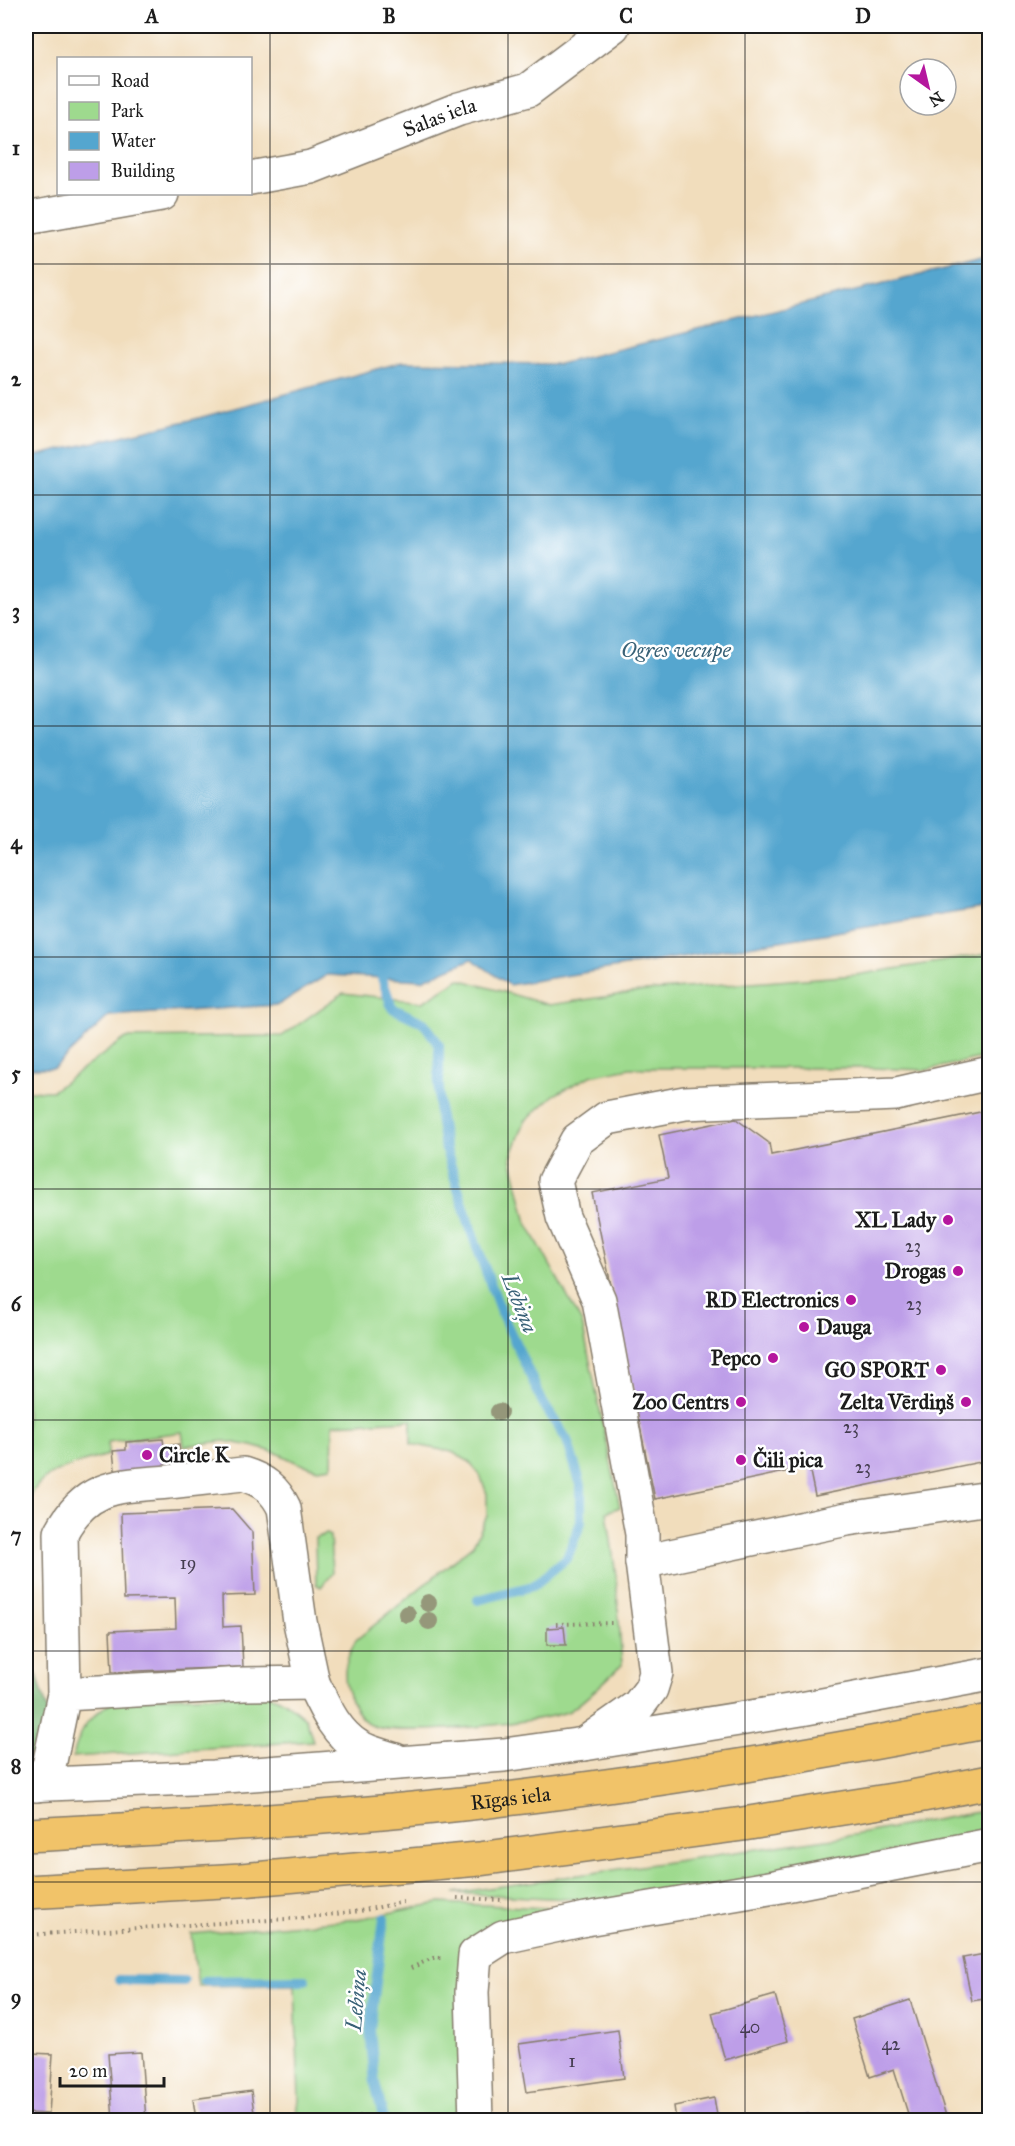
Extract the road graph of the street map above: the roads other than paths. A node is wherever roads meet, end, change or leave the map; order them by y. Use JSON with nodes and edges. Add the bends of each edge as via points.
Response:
{"nodes":[{"id":1,"x":613,"y":26,"type":"edge"},
{"id":2,"x":252,"y":178,"type":"edge"},
{"id":3,"x":156,"y":195,"type":"edge"},
{"id":4,"x":26,"y":218,"type":"edge"},
{"id":5,"x":990,"y":1073,"type":"edge"},
{"id":6,"x":990,"y":1498,"type":"edge"},
{"id":7,"x":642,"y":1562,"type":"junction"},
{"id":8,"x":990,"y":1674,"type":"edge"},
{"id":9,"x":313,"y":1683,"type":"junction"},
{"id":10,"x":64,"y":1694,"type":"junction"},
{"id":11,"x":990,"y":1721,"type":"edge"},
{"id":12,"x":584,"y":1744,"type":"junction"},
{"id":13,"x":399,"y":1762,"type":"junction"},
{"id":14,"x":990,"y":1782,"type":"edge"},
{"id":15,"x":31,"y":1785,"type":"edge"},
{"id":16,"x":26,"y":1835,"type":"edge"},
{"id":17,"x":990,"y":1845,"type":"edge"},
{"id":18,"x":26,"y":1892,"type":"edge"},
{"id":19,"x":476,"y":2121,"type":"edge"}],
"edges":[{"from":1,"to":2,"type":"street","name":"Salas iela","via":[[528,90],[459,109],[311,167]]},
{"from":3,"to":4,"type":"street"},
{"from":5,"to":7,"type":"street","via":[[896,1094],[685,1103],[607,1118],[577,1140],[555,1181],[563,1217],[599,1300],[642,1534]]},
{"from":6,"to":7,"type":"street","via":[[847,1519]]},
{"from":7,"to":12,"type":"street","via":[[657,1673],[638,1706]]},
{"from":8,"to":12,"type":"street"},
{"from":9,"to":10,"type":"street"},
{"from":9,"to":10,"type":"street","via":[[284,1508],[269,1486],[243,1474],[113,1487],[84,1502],[70,1516],[61,1533]]},
{"from":9,"to":13,"type":"street","via":[[329,1716],[359,1747]]},
{"from":10,"to":15,"type":"street","via":[[49,1766]]},
{"from":11,"to":16,"type":"highway","name":"Rīgas iela","via":[[735,1768],[488,1801],[234,1824]]},
{"from":12,"to":13,"type":"street","via":[[504,1755]]},
{"from":13,"to":15,"type":"street","via":[[214,1777]]},
{"from":14,"to":18,"type":"highway","via":[[743,1824],[479,1858],[242,1880]]},
{"from":17,"to":19,"type":"street","via":[[503,1937],[475,1955],[472,1992]]}]}
